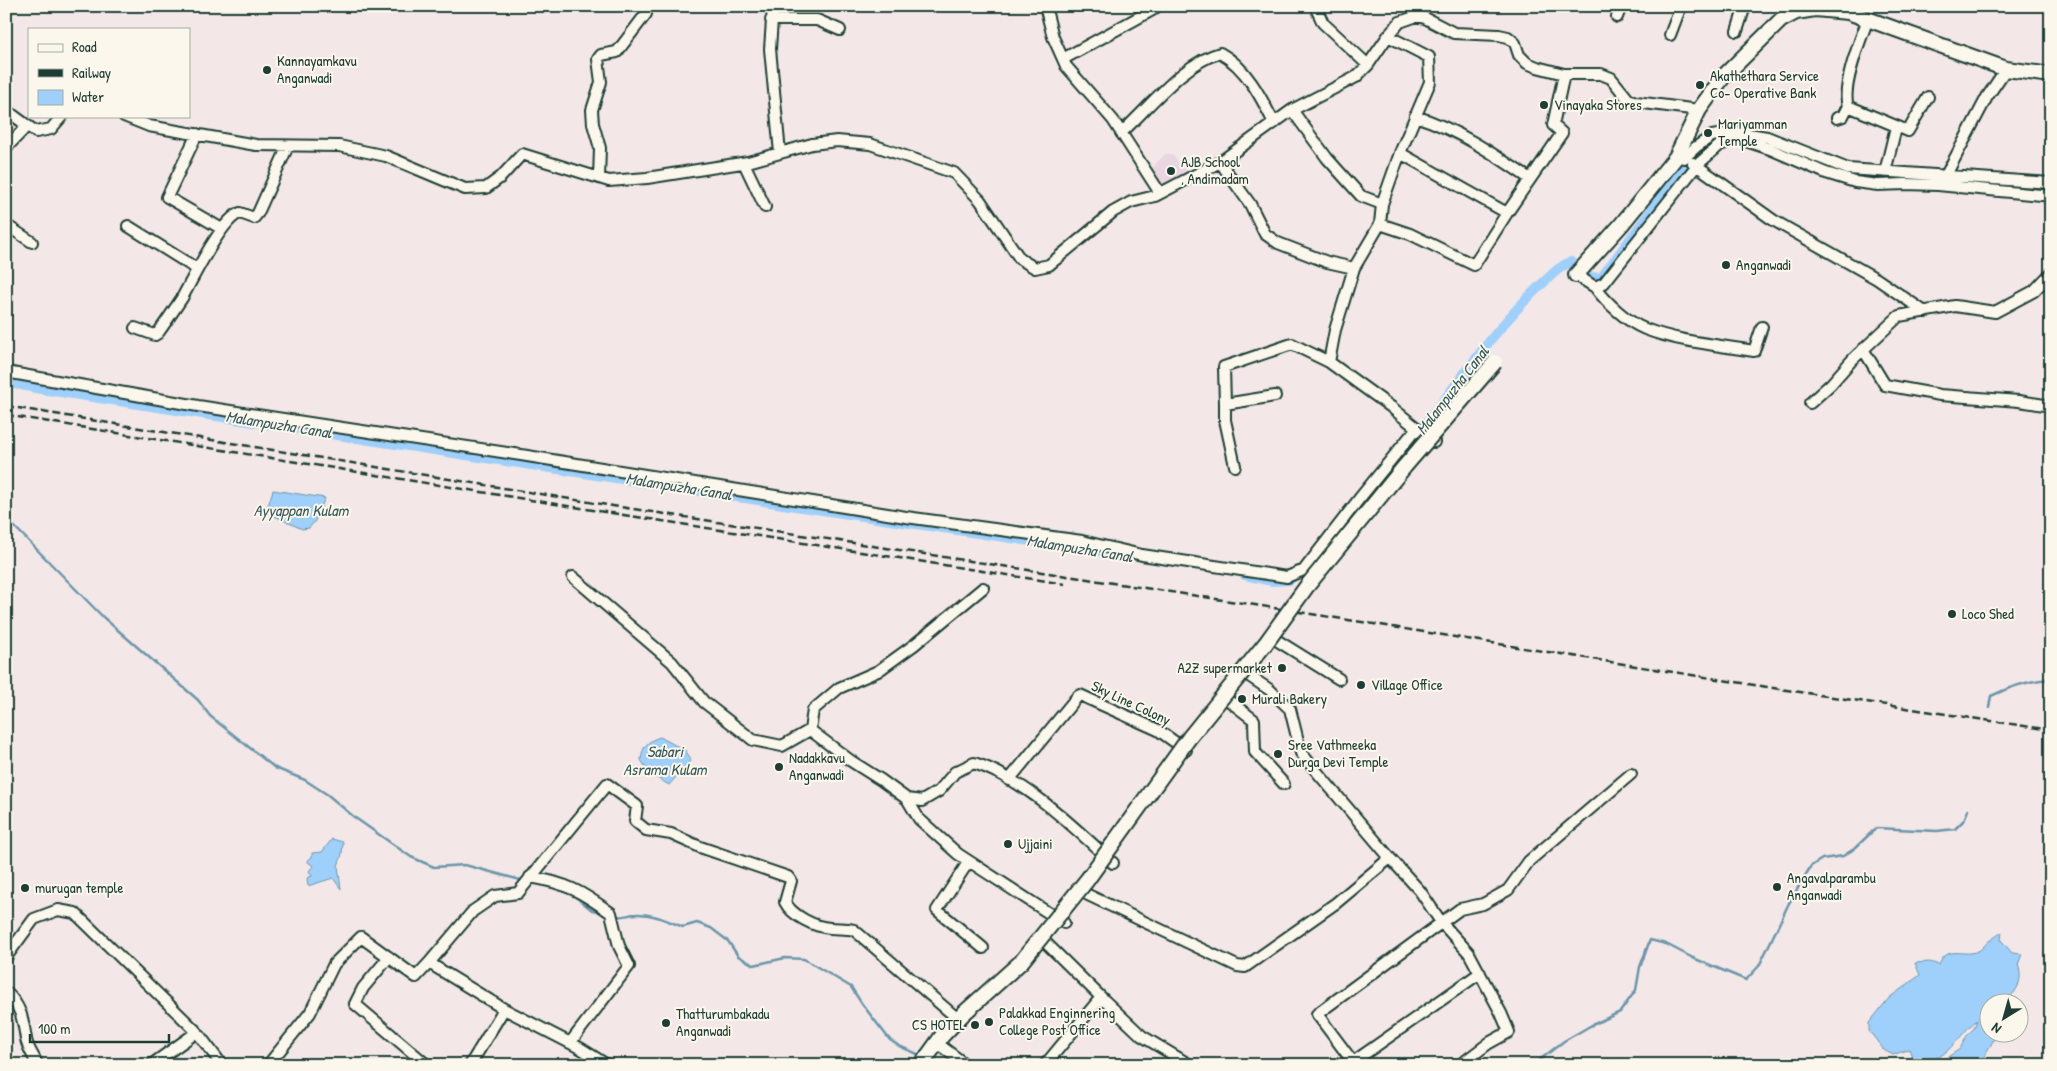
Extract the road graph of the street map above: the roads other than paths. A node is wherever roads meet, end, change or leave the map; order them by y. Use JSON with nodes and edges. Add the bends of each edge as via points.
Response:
{"nodes":[{"id":1,"x":773,"y":6,"type":"edge"},
{"id":2,"x":1045,"y":6,"type":"edge"},
{"id":3,"x":1315,"y":6,"type":"edge"},
{"id":4,"x":1621,"y":6,"type":"edge"},
{"id":5,"x":1681,"y":6,"type":"edge"},
{"id":6,"x":1745,"y":6,"type":"edge"},
{"id":7,"x":648,"y":9,"type":"edge"},
{"id":8,"x":1154,"y":9,"type":"dead end"},
{"id":9,"x":1785,"y":9,"type":"edge"},
{"id":10,"x":1617,"y":17,"type":"dead end"},
{"id":11,"x":1868,"y":19,"type":"junction"},
{"id":12,"x":771,"y":20,"type":"junction"},
{"id":13,"x":840,"y":30,"type":"dead end"},
{"id":14,"x":1736,"y":31,"type":"dead end"},
{"id":15,"x":1670,"y":35,"type":"dead end"},
{"id":16,"x":1388,"y":36,"type":"junction"},
{"id":17,"x":1063,"y":58,"type":"junction"},
{"id":18,"x":1368,"y":65,"type":"junction"},
{"id":19,"x":2006,"y":69,"type":"junction"},
{"id":20,"x":1564,"y":74,"type":"junction"},
{"id":21,"x":2051,"y":75,"type":"edge"},
{"id":22,"x":1928,"y":97,"type":"dead end"},
{"id":23,"x":1848,"y":106,"type":"junction"},
{"id":24,"x":6,"y":110,"type":"edge"},
{"id":25,"x":1292,"y":110,"type":"junction"},
{"id":26,"x":1700,"y":110,"type":"junction"},
{"id":27,"x":1415,"y":116,"type":"junction"},
{"id":28,"x":60,"y":118,"type":"edge"},
{"id":29,"x":129,"y":118,"type":"edge"},
{"id":30,"x":1837,"y":118,"type":"dead end"},
{"id":31,"x":1274,"y":123,"type":"junction"},
{"id":32,"x":27,"y":126,"type":"junction"},
{"id":33,"x":1896,"y":127,"type":"junction"},
{"id":34,"x":1121,"y":133,"type":"junction"},
{"id":35,"x":197,"y":134,"type":"junction"},
{"id":36,"x":288,"y":146,"type":"junction"},
{"id":37,"x":6,"y":148,"type":"edge"},
{"id":38,"x":780,"y":153,"type":"junction"},
{"id":39,"x":1400,"y":153,"type":"junction"},
{"id":40,"x":1680,"y":157,"type":"junction"},
{"id":41,"x":1220,"y":162,"type":"junction"},
{"id":42,"x":744,"y":163,"type":"junction"},
{"id":43,"x":1697,"y":165,"type":"junction"},
{"id":44,"x":1885,"y":172,"type":"junction"},
{"id":45,"x":1946,"y":174,"type":"junction"},
{"id":46,"x":599,"y":178,"type":"junction"},
{"id":47,"x":1530,"y":179,"type":"junction"},
{"id":48,"x":2051,"y":183,"type":"edge"},
{"id":49,"x":1945,"y":186,"type":"junction"},
{"id":50,"x":1160,"y":194,"type":"junction"},
{"id":51,"x":2051,"y":196,"type":"edge"},
{"id":52,"x":1382,"y":204,"type":"junction"},
{"id":53,"x":765,"y":207,"type":"dead end"},
{"id":54,"x":1507,"y":213,"type":"junction"},
{"id":55,"x":1380,"y":224,"type":"junction"},
{"id":56,"x":6,"y":225,"type":"edge"},
{"id":57,"x":128,"y":226,"type":"dead end"},
{"id":58,"x":222,"y":229,"type":"junction"},
{"id":59,"x":32,"y":242,"type":"dead end"},
{"id":60,"x":1354,"y":268,"type":"junction"},
{"id":61,"x":198,"y":269,"type":"junction"},
{"id":62,"x":1581,"y":271,"type":"joint"},
{"id":63,"x":2051,"y":273,"type":"edge"},
{"id":64,"x":1595,"y":287,"type":"junction"},
{"id":65,"x":1925,"y":312,"type":"junction"},
{"id":66,"x":1762,"y":327,"type":"dead end"},
{"id":67,"x":135,"y":328,"type":"dead end"},
{"id":68,"x":1863,"y":349,"type":"junction"},
{"id":69,"x":1329,"y":362,"type":"junction"},
{"id":70,"x":1495,"y":362,"type":"dead end"},
{"id":71,"x":6,"y":372,"type":"edge"},
{"id":72,"x":1275,"y":396,"type":"dead end"},
{"id":73,"x":1810,"y":403,"type":"dead end"},
{"id":74,"x":1225,"y":404,"type":"junction"},
{"id":75,"x":2051,"y":406,"type":"edge"},
{"id":76,"x":1418,"y":431,"type":"junction"},
{"id":77,"x":1434,"y":442,"type":"dead end"},
{"id":78,"x":1235,"y":466,"type":"dead end"},
{"id":79,"x":1316,"y":556,"type":"junction"},
{"id":80,"x":1334,"y":566,"type":"dead end"},
{"id":81,"x":573,"y":577,"type":"dead end"},
{"id":82,"x":983,"y":588,"type":"dead end"},
{"id":83,"x":1278,"y":641,"type":"dead end"},
{"id":84,"x":1249,"y":676,"type":"dead end"},
{"id":85,"x":1339,"y":679,"type":"dead end"},
{"id":86,"x":1228,"y":700,"type":"dead end"},
{"id":87,"x":810,"y":730,"type":"junction"},
{"id":88,"x":1186,"y":750,"type":"dead end"},
{"id":89,"x":1631,"y":774,"type":"dead end"},
{"id":90,"x":1009,"y":780,"type":"junction"},
{"id":91,"x":1284,"y":784,"type":"dead end"},
{"id":92,"x":907,"y":799,"type":"junction"},
{"id":93,"x":1390,"y":858,"type":"junction"},
{"id":94,"x":969,"y":861,"type":"junction"},
{"id":95,"x":1113,"y":863,"type":"dead end"},
{"id":96,"x":530,"y":877,"type":"junction"},
{"id":97,"x":1088,"y":895,"type":"dead end"},
{"id":98,"x":1441,"y":922,"type":"junction"},
{"id":99,"x":1064,"y":923,"type":"dead end"},
{"id":100,"x":1045,"y":942,"type":"dead end"},
{"id":101,"x":983,"y":948,"type":"dead end"},
{"id":102,"x":6,"y":957,"type":"edge"},
{"id":103,"x":389,"y":957,"type":"junction"},
{"id":104,"x":429,"y":963,"type":"junction"},
{"id":105,"x":1480,"y":973,"type":"junction"},
{"id":106,"x":6,"y":992,"type":"edge"},
{"id":107,"x":1104,"y":1002,"type":"junction"},
{"id":108,"x":504,"y":1009,"type":"junction"},
{"id":109,"x":958,"y":1019,"type":"junction"},
{"id":110,"x":196,"y":1032,"type":"junction"},
{"id":111,"x":570,"y":1043,"type":"junction"},
{"id":112,"x":928,"y":1056,"type":"edge"},
{"id":113,"x":1354,"y":1063,"type":"edge"},
{"id":114,"x":604,"y":1064,"type":"edge"},
{"id":115,"x":38,"y":1065,"type":"edge"},
{"id":116,"x":151,"y":1065,"type":"edge"},
{"id":117,"x":222,"y":1065,"type":"edge"},
{"id":118,"x":268,"y":1065,"type":"edge"},
{"id":119,"x":427,"y":1065,"type":"edge"},
{"id":120,"x":470,"y":1065,"type":"edge"},
{"id":121,"x":966,"y":1065,"type":"edge"},
{"id":122,"x":1046,"y":1065,"type":"edge"},
{"id":123,"x":1190,"y":1065,"type":"edge"},
{"id":124,"x":1460,"y":1065,"type":"edge"}],
"edges":[{"from":1,"to":12,"type":"street"},
{"from":2,"to":17,"type":"street","via":[[1053,38]]},
{"from":3,"to":18,"type":"street","via":[[1323,23]]},
{"from":4,"to":10,"type":"street"},
{"from":5,"to":15,"type":"street"},
{"from":6,"to":14,"type":"street"},
{"from":7,"to":46,"type":"street","via":[[617,52],[601,55],[598,59],[601,82],[592,110],[600,148]]},
{"from":8,"to":17,"type":"street"},
{"from":9,"to":11,"type":"main road","via":[[1848,12]]},
{"from":9,"to":26,"type":"main road","via":[[1781,20],[1723,77]]},
{"from":11,"to":19,"type":"main road"},
{"from":11,"to":23,"type":"street","via":[[1853,59],[1845,98]]},
{"from":12,"to":13,"type":"street","via":[[816,20]]},
{"from":12,"to":38,"type":"street","via":[[770,49]]},
{"from":16,"to":18,"type":"street"},
{"from":16,"to":20,"type":"street","via":[[1400,22],[1416,16],[1454,33],[1508,37],[1528,63]]},
{"from":16,"to":27,"type":"street","via":[[1429,57],[1430,82]]},
{"from":17,"to":34,"type":"street","via":[[1066,66]]},
{"from":18,"to":25,"type":"street","via":[[1356,77]]},
{"from":19,"to":21,"type":"main road"},
{"from":19,"to":45,"type":"street","via":[[1987,97]]},
{"from":20,"to":26,"type":"street","via":[[1601,74],[1611,78],[1628,99],[1636,102]]},
{"from":20,"to":47,"type":"street","via":[[1553,124],[1562,134]]},
{"from":22,"to":33,"type":"street","via":[[1908,131]]},
{"from":23,"to":30,"type":"street","via":[[1843,116]]},
{"from":23,"to":33,"type":"street"},
{"from":24,"to":32,"type":"street"},
{"from":25,"to":31,"type":"street"},
{"from":25,"to":52,"type":"street","via":[[1327,158],[1361,196]]},
{"from":26,"to":40,"type":"main road"},
{"from":27,"to":39,"type":"street"},
{"from":27,"to":47,"type":"street","via":[[1432,121],[1489,150]]},
{"from":28,"to":32,"type":"street","via":[[51,129],[36,132]]},
{"from":29,"to":35,"type":"street","via":[[149,126]]},
{"from":31,"to":34,"type":"street","via":[[1251,83],[1230,58],[1220,53],[1184,72]]},
{"from":31,"to":41,"type":"street"},
{"from":32,"to":37,"type":"street"},
{"from":33,"to":44,"type":"street"},
{"from":34,"to":50,"type":"street"},
{"from":35,"to":36,"type":"street","via":[[256,145]]},
{"from":35,"to":58,"type":"street","via":[[167,197]]},
{"from":36,"to":46,"type":"street","via":[[339,146],[386,156],[465,189],[486,188],[522,154]]},
{"from":36,"to":58,"type":"street","via":[[258,213],[254,218],[235,214]]},
{"from":38,"to":42,"type":"street"},
{"from":38,"to":50,"type":"street","via":[[836,141],[870,144],[954,174],[980,200],[1020,259],[1035,268],[1049,265],[1113,212],[1131,202]]},
{"from":39,"to":52,"type":"street"},
{"from":39,"to":54,"type":"street"},
{"from":40,"to":43,"type":"street"},
{"from":40,"to":44,"type":"street","via":[[1712,136],[1737,132],[1767,137],[1848,169]]},
{"from":40,"to":62,"type":"main road"},
{"from":41,"to":50,"type":"street"},
{"from":41,"to":60,"type":"street","via":[[1250,204],[1265,234],[1278,243],[1327,262]]},
{"from":42,"to":46,"type":"street","via":[[647,178],[609,181]]},
{"from":42,"to":53,"type":"street"},
{"from":43,"to":49,"type":"street","via":[[1720,145],[1740,139],[1855,182]]},
{"from":43,"to":64,"type":"street","via":[[1604,283]]},
{"from":43,"to":65,"type":"street","via":[[1773,220],[1877,279]]},
{"from":44,"to":45,"type":"street"},
{"from":45,"to":48,"type":"street"},
{"from":45,"to":49,"type":"street"},
{"from":47,"to":54,"type":"street"},
{"from":49,"to":51,"type":"street"},
{"from":52,"to":55,"type":"street"},
{"from":54,"to":55,"type":"street","via":[[1474,265],[1410,234]]},
{"from":55,"to":60,"type":"street"},
{"from":56,"to":59,"type":"street"},
{"from":57,"to":61,"type":"street"},
{"from":58,"to":61,"type":"street"},
{"from":60,"to":69,"type":"street"},
{"from":61,"to":67,"type":"street","via":[[158,333],[150,335]]},
{"from":62,"to":64,"type":"street"},
{"from":63,"to":65,"type":"street","via":[[2034,291],[1995,312],[1954,306]]},
{"from":64,"to":66,"type":"street","via":[[1605,300],[1643,328],[1693,341],[1754,351]]},
{"from":65,"to":68,"type":"street","via":[[1899,316]]},
{"from":68,"to":73,"type":"street"},
{"from":68,"to":75,"type":"street","via":[[1885,385],[1940,395]]},
{"from":69,"to":74,"type":"street","via":[[1292,344],[1224,367]]},
{"from":69,"to":76,"type":"street"},
{"from":70,"to":109,"type":"main road","bridge":true,"via":[[1307,586],[1266,643],[1189,738],[1087,880],[1021,962]]},
{"from":71,"to":79,"type":"street","via":[[198,406],[906,517],[1082,541],[1142,555],[1274,576],[1299,573]]},
{"from":72,"to":74,"type":"street"},
{"from":74,"to":78,"type":"street","via":[[1225,420]]},
{"from":76,"to":77,"type":"street"},
{"from":76,"to":79,"type":"street","via":[[1359,499]]},
{"from":79,"to":80,"type":"street"},
{"from":81,"to":87,"type":"street","via":[[672,662],[704,702],[753,740],[782,746]]},
{"from":82,"to":87,"type":"street","via":[[878,671],[839,688],[813,710]]},
{"from":83,"to":85,"type":"street"},
{"from":84,"to":93,"type":"street","via":[[1290,709],[1301,753]]},
{"from":86,"to":91,"type":"street","via":[[1254,720],[1255,752]]},
{"from":87,"to":92,"type":"street"},
{"from":88,"to":90,"type":"street","name":"Sky Line Colony","via":[[1158,730],[1080,695]]},
{"from":89,"to":98,"type":"street","via":[[1529,861],[1508,890],[1482,904],[1460,909]]},
{"from":90,"to":92,"type":"street","via":[[974,763],[956,772],[939,792],[922,801]]},
{"from":90,"to":95,"type":"street","via":[[1074,827]]},
{"from":92,"to":94,"type":"street","via":[[919,819]]},
{"from":93,"to":97,"type":"street","via":[[1336,903],[1245,967]]},
{"from":93,"to":98,"type":"street","via":[[1420,890]]},
{"from":94,"to":99,"type":"street"},
{"from":94,"to":101,"type":"street","via":[[936,910]]},
{"from":96,"to":104,"type":"street","via":[[518,893],[495,896],[473,911]]},
{"from":96,"to":109,"type":"street","via":[[606,784],[637,806],[635,821],[646,830],[671,834],[788,877],[791,881],[785,902],[792,910],[823,927],[854,930]]},
{"from":96,"to":111,"type":"street","via":[[576,889],[611,913],[619,946],[629,966]]},
{"from":98,"to":105,"type":"street","via":[[1469,953]]},
{"from":98,"to":113,"type":"street","via":[[1317,1014]]},
{"from":100,"to":107,"type":"street"},
{"from":102,"to":110,"type":"street","via":[[34,919],[58,910],[75,913]]},
{"from":103,"to":104,"type":"street","via":[[416,977]]},
{"from":103,"to":118,"type":"street","via":[[361,936],[334,964],[310,1012]]},
{"from":103,"to":119,"type":"street","via":[[363,988],[355,1004]]},
{"from":104,"to":108,"type":"street"},
{"from":105,"to":113,"type":"street"},
{"from":105,"to":124,"type":"street","via":[[1509,1032]]},
{"from":106,"to":115,"type":"street","via":[[21,1009],[26,1040]]},
{"from":107,"to":122,"type":"street","via":[[1098,1001]]},
{"from":107,"to":123,"type":"street","via":[[1142,1036]]},
{"from":108,"to":111,"type":"street"},
{"from":108,"to":120,"type":"street"},
{"from":109,"to":112,"type":"main road"},
{"from":110,"to":116,"type":"street"},
{"from":110,"to":117,"type":"street"},
{"from":111,"to":114,"type":"street"},
{"from":112,"to":121,"type":"street"}]}
